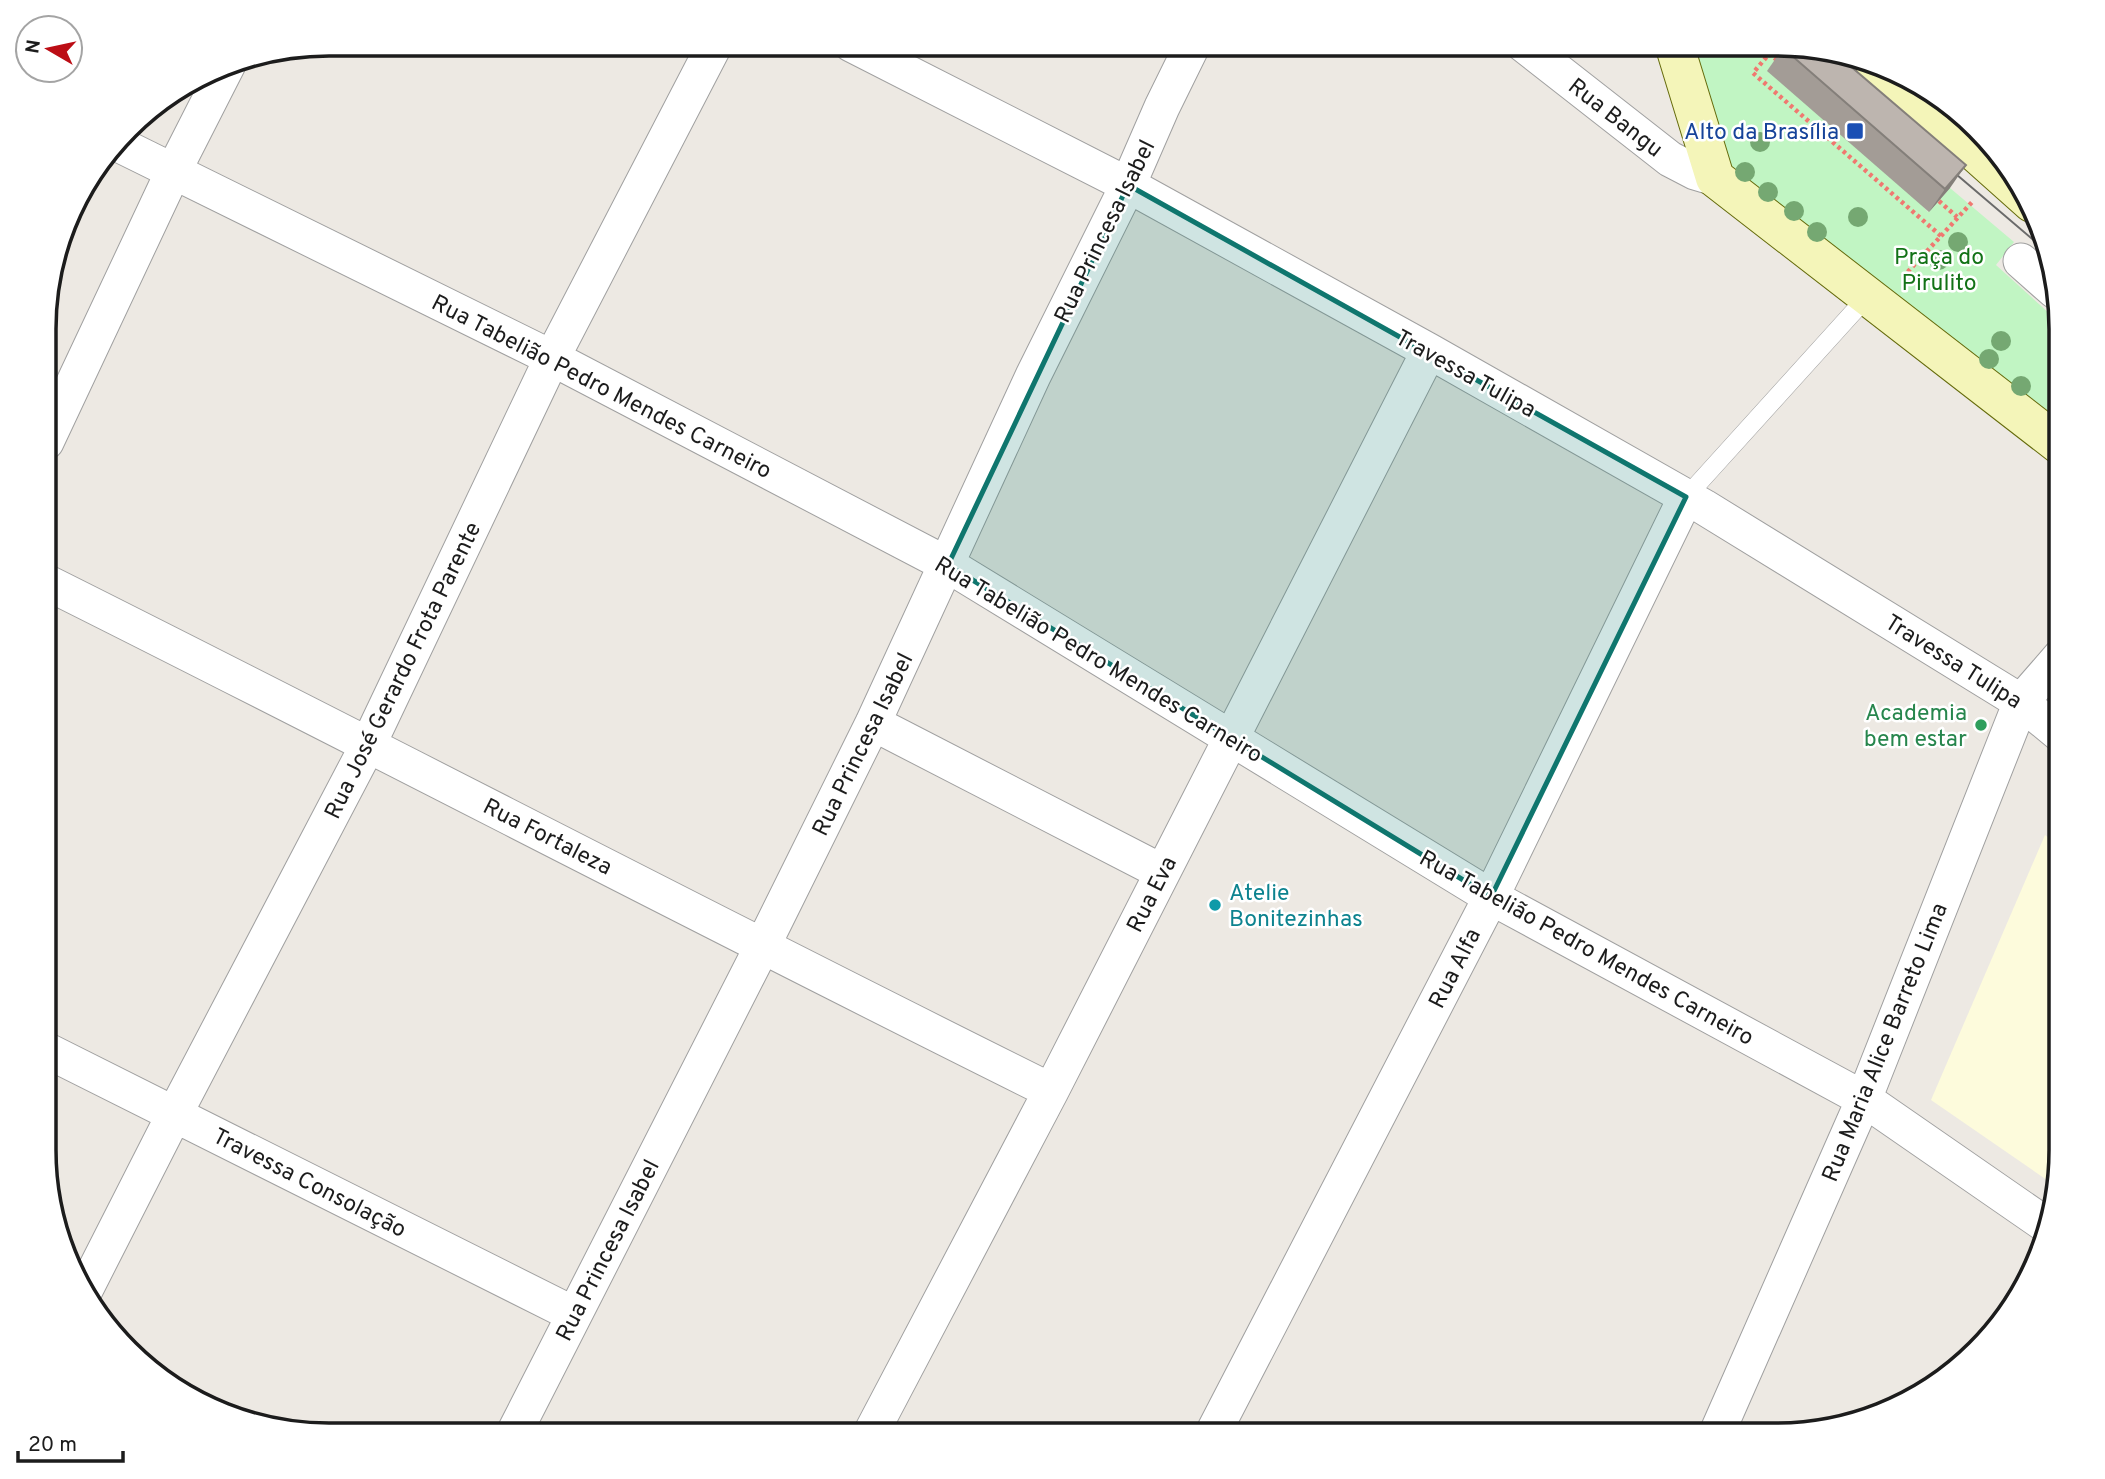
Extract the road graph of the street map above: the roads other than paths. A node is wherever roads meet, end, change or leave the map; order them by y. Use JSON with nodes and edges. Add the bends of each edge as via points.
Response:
{"nodes":[{"id":1,"x":709,"y":56,"type":"edge"},
{"id":2,"x":875,"y":56,"type":"edge"},
{"id":3,"x":1187,"y":56,"type":"edge"},
{"id":4,"x":1549,"y":56,"type":"edge"},
{"id":5,"x":1678,"y":56,"type":"edge"},
{"id":6,"x":220,"y":79,"type":"edge"},
{"id":7,"x":1902,"y":87,"type":"edge"},
{"id":8,"x":125,"y":147,"type":"edge"},
{"id":9,"x":174,"y":170,"type":"junction"},
{"id":10,"x":2002,"y":177,"type":"edge"},
{"id":11,"x":1716,"y":178,"type":"junction"},
{"id":12,"x":1128,"y":185,"type":"junction"},
{"id":13,"x":2021,"y":261,"type":"dead end"},
{"id":14,"x":2045,"y":281,"type":"edge"},
{"id":15,"x":1872,"y":301,"type":"junction"},
{"id":16,"x":1429,"y":352,"type":"junction"},
{"id":17,"x":552,"y":358,"type":"junction"},
{"id":18,"x":56,"y":421,"type":"edge"},
{"id":19,"x":2049,"y":437,"type":"edge"},
{"id":20,"x":1686,"y":497,"type":"junction"},
{"id":21,"x":948,"y":565,"type":"junction"},
{"id":22,"x":56,"y":587,"type":"edge"},
{"id":23,"x":2049,"y":670,"type":"edge"},
{"id":24,"x":2021,"y":702,"type":"junction"},
{"id":25,"x":873,"y":723,"type":"junction"},
{"id":26,"x":2049,"y":725,"type":"edge"},
{"id":27,"x":1230,"y":739,"type":"junction"},
{"id":28,"x":369,"y":743,"type":"junction"},
{"id":29,"x":1162,"y":873,"type":"junction"},
{"id":30,"x":1491,"y":897,"type":"junction"},
{"id":31,"x":762,"y":947,"type":"junction"},
{"id":32,"x":56,"y":1055,"type":"edge"},
{"id":33,"x":1051,"y":1091,"type":"junction"},
{"id":34,"x":1864,"y":1099,"type":"junction"},
{"id":35,"x":174,"y":1115,"type":"junction"},
{"id":36,"x":2040,"y":1221,"type":"edge"},
{"id":37,"x":90,"y":1281,"type":"edge"},
{"id":38,"x":573,"y":1314,"type":"junction"},
{"id":39,"x":519,"y":1423,"type":"edge"},
{"id":40,"x":876,"y":1423,"type":"edge"},
{"id":41,"x":1218,"y":1423,"type":"edge"},
{"id":42,"x":1721,"y":1423,"type":"edge"}],
"edges":[{"from":1,"to":17,"type":"street","name":"Rua José Gerardo Frota Parente"},
{"from":2,"to":12,"type":"street","name":"Travessa Tulipa"},
{"from":3,"to":12,"type":"street","name":"Rua Princesa Isabel"},
{"from":4,"to":11,"type":"street","name":"Rua Bangu","via":[[1670,159]]},
{"from":5,"to":11,"type":"main road"},
{"from":6,"to":9,"type":"street"},
{"from":7,"to":10,"type":"main road"},
{"from":8,"to":9,"type":"street","name":"Rua Tabelião Pedro Mendes Carneiro"},
{"from":9,"to":17,"type":"street","name":"Rua Tabelião Pedro Mendes Carneiro"},
{"from":9,"to":18,"type":"street"},
{"from":11,"to":15,"type":"main road"},
{"from":12,"to":16,"type":"street","name":"Travessa Tulipa"},
{"from":12,"to":21,"type":"street","name":"Rua Princesa Isabel","via":[[1033,376]]},
{"from":13,"to":14,"type":"street"},
{"from":15,"to":19,"type":"main road"},
{"from":15,"to":20,"type":"lane"},
{"from":16,"to":20,"type":"street","name":"Travessa Tulipa"},
{"from":16,"to":27,"type":"street","name":"Rua Eva"},
{"from":17,"to":21,"type":"street","name":"Rua Tabelião Pedro Mendes Carneiro"},
{"from":17,"to":28,"type":"street","name":"Rua José Gerardo Frota Parente"},
{"from":20,"to":24,"type":"street","name":"Travessa Tulipa"},
{"from":20,"to":30,"type":"street","name":"Rua Alfa"},
{"from":21,"to":25,"type":"street","name":"Rua Princesa Isabel"},
{"from":21,"to":27,"type":"street","name":"Rua Tabelião Pedro Mendes Carneiro"},
{"from":22,"to":28,"type":"street","name":"Rua Fortaleza"},
{"from":23,"to":24,"type":"street","name":"Rua Maria Alice Barreto Lima"},
{"from":24,"to":26,"type":"street","name":"Travessa Tulipa"},
{"from":24,"to":34,"type":"street","name":"Rua Maria Alice Barreto Lima"},
{"from":25,"to":29,"type":"street"},
{"from":25,"to":31,"type":"street","name":"Rua Princesa Isabel"},
{"from":27,"to":29,"type":"street","name":"Rua Eva"},
{"from":27,"to":30,"type":"street","name":"Rua Tabelião Pedro Mendes Carneiro"},
{"from":28,"to":31,"type":"street","name":"Rua Fortaleza"},
{"from":28,"to":35,"type":"street","name":"Rua José Gerardo Frota Parente"},
{"from":29,"to":33,"type":"street","name":"Rua Eva"},
{"from":30,"to":34,"type":"street","name":"Rua Tabelião Pedro Mendes Carneiro"},
{"from":30,"to":41,"type":"street","name":"Rua Alfa"},
{"from":31,"to":33,"type":"street","name":"Rua Fortaleza"},
{"from":31,"to":38,"type":"street","name":"Rua Princesa Isabel"},
{"from":32,"to":35,"type":"street","name":"Travessa Consolação"},
{"from":33,"to":40,"type":"street","name":"Rua Eva"},
{"from":34,"to":36,"type":"street","name":"Rua Tabelião Pedro Mendes Carneiro"},
{"from":34,"to":42,"type":"street","name":"Rua Maria Alice Barreto Lima"},
{"from":35,"to":37,"type":"street","name":"Rua José Gerardo Frota Parente"},
{"from":35,"to":38,"type":"street","name":"Travessa Consolação"},
{"from":38,"to":39,"type":"street","name":"Rua Princesa Isabel"}]}
